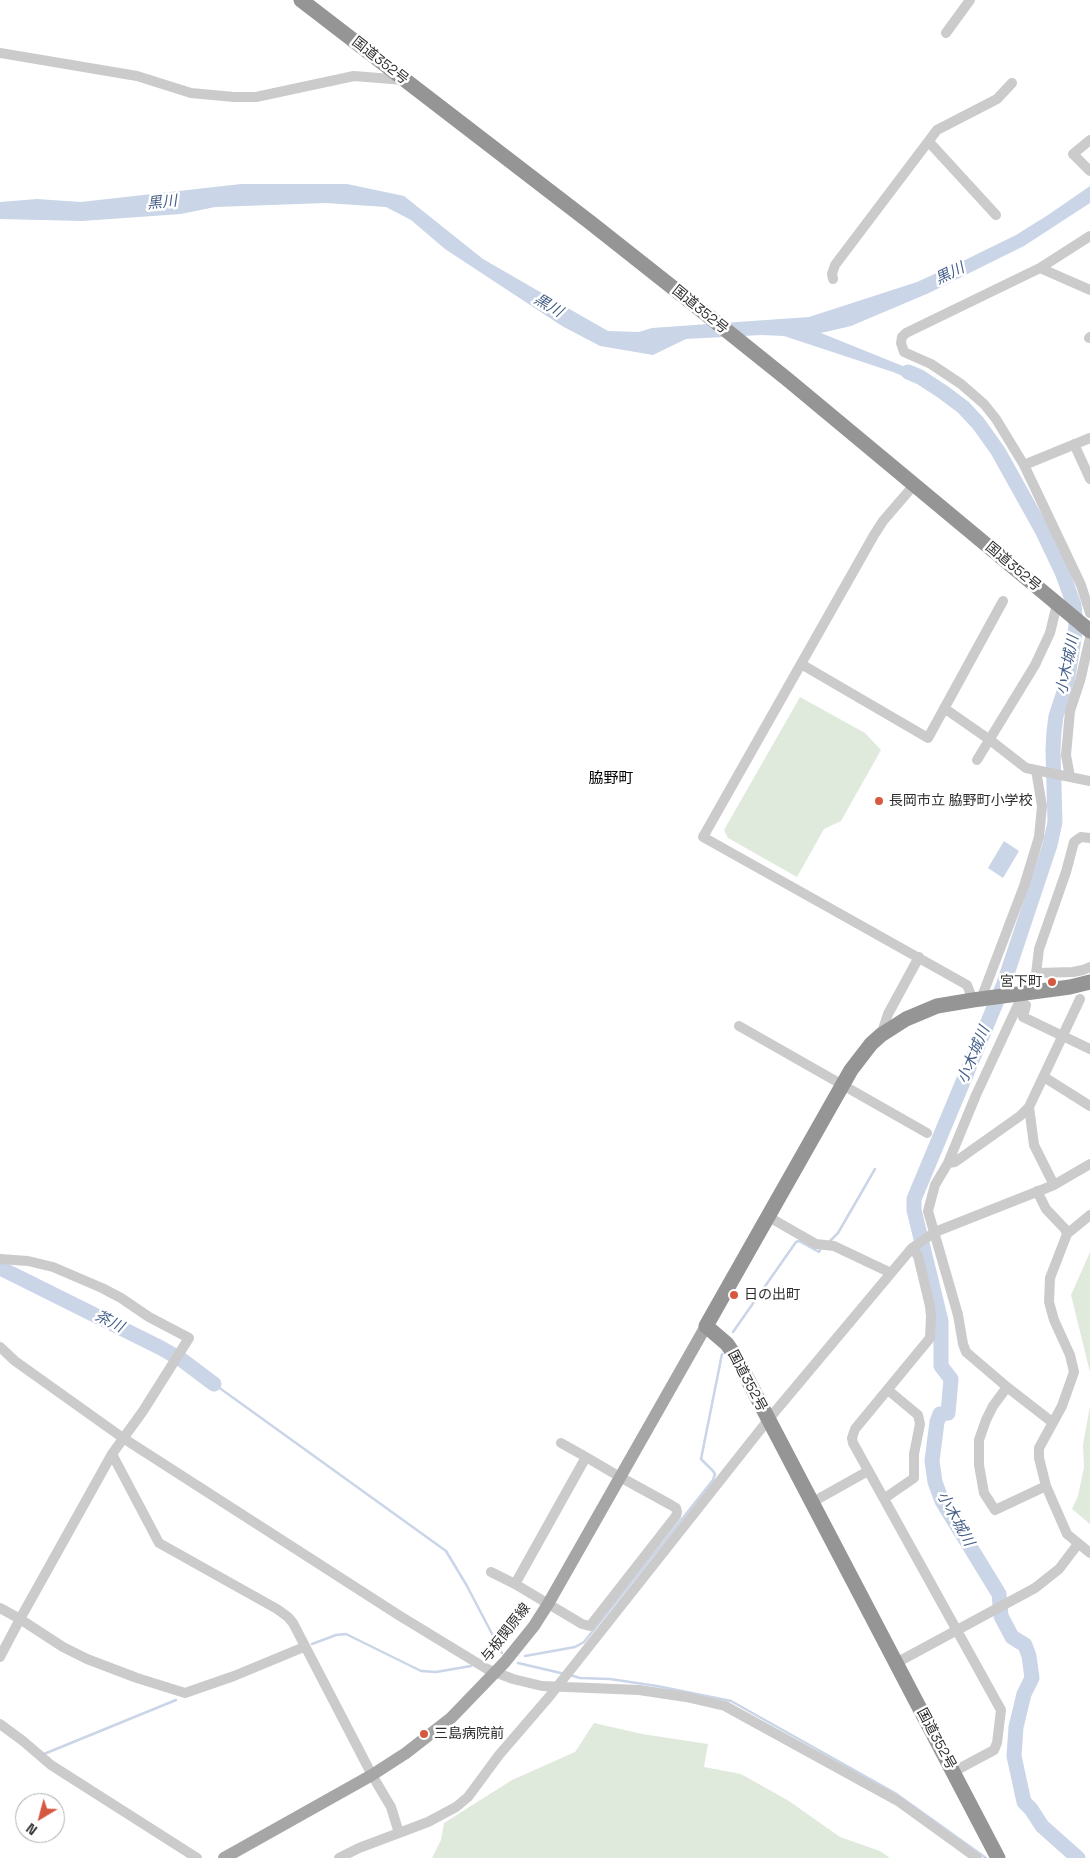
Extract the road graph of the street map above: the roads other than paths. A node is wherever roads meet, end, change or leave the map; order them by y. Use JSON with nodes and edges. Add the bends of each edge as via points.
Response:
{"nodes":[{"id":1,"x":301,"y":0,"type":"edge"},
{"id":2,"x":970,"y":0,"type":"edge"},
{"id":3,"x":946,"y":33,"type":"dead end"},
{"id":4,"x":0,"y":53,"type":"edge"},
{"id":5,"x":405,"y":80,"type":"junction"},
{"id":6,"x":1012,"y":83,"type":"dead end"},
{"id":7,"x":1090,"y":140,"type":"edge"},
{"id":8,"x":929,"y":142,"type":"junction"},
{"id":9,"x":1090,"y":171,"type":"edge"},
{"id":10,"x":996,"y":215,"type":"dead end"},
{"id":11,"x":1090,"y":236,"type":"edge"},
{"id":12,"x":1040,"y":268,"type":"junction"},
{"id":13,"x":833,"y":279,"type":"dead end"},
{"id":14,"x":1090,"y":290,"type":"edge"},
{"id":15,"x":1090,"y":438,"type":"edge"},
{"id":16,"x":1074,"y":444,"type":"junction"},
{"id":17,"x":1024,"y":465,"type":"junction"},
{"id":18,"x":1090,"y":479,"type":"edge"},
{"id":19,"x":914,"y":485,"type":"junction"},
{"id":20,"x":1003,"y":601,"type":"dead end"},
{"id":21,"x":1060,"y":606,"type":"junction"},
{"id":22,"x":1090,"y":613,"type":"edge"},
{"id":23,"x":1090,"y":631,"type":"edge"},
{"id":24,"x":1090,"y":638,"type":"edge"},
{"id":25,"x":800,"y":664,"type":"junction"},
{"id":26,"x":944,"y":708,"type":"junction"},
{"id":27,"x":990,"y":740,"type":"junction"},
{"id":28,"x":977,"y":760,"type":"dead end"},
{"id":29,"x":1037,"y":770,"type":"junction"},
{"id":30,"x":1068,"y":776,"type":"junction"},
{"id":31,"x":1090,"y":781,"type":"edge"},
{"id":32,"x":1090,"y":838,"type":"edge"},
{"id":33,"x":919,"y":957,"type":"junction"},
{"id":34,"x":1090,"y":966,"type":"edge"},
{"id":35,"x":1090,"y":982,"type":"edge"},
{"id":36,"x":1023,"y":998,"type":"junction"},
{"id":37,"x":1080,"y":998,"type":"dead end"},
{"id":38,"x":981,"y":999,"type":"junction"},
{"id":39,"x":739,"y":1026,"type":"dead end"},
{"id":40,"x":881,"y":1035,"type":"junction"},
{"id":41,"x":1063,"y":1036,"type":"junction"},
{"id":42,"x":1090,"y":1049,"type":"edge"},
{"id":43,"x":1044,"y":1077,"type":"junction"},
{"id":44,"x":842,"y":1084,"type":"junction"},
{"id":45,"x":1090,"y":1106,"type":"edge"},
{"id":46,"x":1029,"y":1107,"type":"junction"},
{"id":47,"x":927,"y":1133,"type":"dead end"},
{"id":48,"x":948,"y":1163,"type":"junction"},
{"id":49,"x":1090,"y":1164,"type":"edge"},
{"id":50,"x":1054,"y":1185,"type":"junction"},
{"id":51,"x":1037,"y":1191,"type":"junction"},
{"id":52,"x":1090,"y":1215,"type":"edge"},
{"id":53,"x":766,"y":1216,"type":"junction"},
{"id":54,"x":933,"y":1233,"type":"junction"},
{"id":55,"x":1067,"y":1234,"type":"junction"},
{"id":56,"x":914,"y":1247,"type":"junction"},
{"id":57,"x":0,"y":1259,"type":"edge"},
{"id":58,"x":891,"y":1273,"type":"junction"},
{"id":59,"x":706,"y":1326,"type":"junction"},
{"id":60,"x":0,"y":1346,"type":"edge"},
{"id":61,"x":1007,"y":1387,"type":"junction"},
{"id":62,"x":888,"y":1390,"type":"junction"},
{"id":63,"x":768,"y":1420,"type":"junction"},
{"id":64,"x":1052,"y":1422,"type":"junction"},
{"id":65,"x":124,"y":1438,"type":"junction"},
{"id":66,"x":561,"y":1443,"type":"dead end"},
{"id":67,"x":112,"y":1454,"type":"junction"},
{"id":68,"x":586,"y":1457,"type":"junction"},
{"id":69,"x":868,"y":1471,"type":"junction"},
{"id":70,"x":620,"y":1477,"type":"junction"},
{"id":71,"x":1046,"y":1486,"type":"junction"},
{"id":72,"x":885,"y":1498,"type":"junction"},
{"id":73,"x":811,"y":1503,"type":"junction"},
{"id":74,"x":1078,"y":1544,"type":"junction"},
{"id":75,"x":1090,"y":1553,"type":"edge"},
{"id":76,"x":491,"y":1572,"type":"dead end"},
{"id":77,"x":515,"y":1584,"type":"junction"},
{"id":78,"x":548,"y":1604,"type":"junction"},
{"id":79,"x":0,"y":1608,"type":"edge"},
{"id":80,"x":20,"y":1619,"type":"junction"},
{"id":81,"x":957,"y":1630,"type":"junction"},
{"id":82,"x":304,"y":1647,"type":"junction"},
{"id":83,"x":0,"y":1656,"type":"edge"},
{"id":84,"x":896,"y":1663,"type":"junction"},
{"id":85,"x":495,"y":1673,"type":"junction"},
{"id":86,"x":556,"y":1686,"type":"junction"},
{"id":87,"x":0,"y":1724,"type":"edge"},
{"id":88,"x":953,"y":1772,"type":"junction"},
{"id":89,"x":372,"y":1775,"type":"junction"},
{"id":90,"x":399,"y":1833,"type":"junction"},
{"id":91,"x":197,"y":1858,"type":"edge"},
{"id":92,"x":224,"y":1858,"type":"edge"},
{"id":93,"x":339,"y":1858,"type":"edge"},
{"id":94,"x":977,"y":1858,"type":"edge"},
{"id":95,"x":998,"y":1858,"type":"edge"}],
"edges":[{"from":1,"to":5,"type":"highway","name":"国道352号"},
{"from":2,"to":3,"type":"street"},
{"from":4,"to":5,"type":"street","via":[[138,76],[191,93],[234,97],[256,97],[354,76]]},
{"from":5,"to":19,"type":"highway","name":"国道352号","via":[[691,302]]},
{"from":6,"to":8,"type":"street","via":[[997,99],[940,128]]},
{"from":7,"to":9,"type":"street","via":[[1073,154]]},
{"from":8,"to":10,"type":"street"},
{"from":8,"to":13,"type":"street","via":[[836,265]]},
{"from":11,"to":12,"type":"street"},
{"from":12,"to":14,"type":"street"},
{"from":12,"to":17,"type":"street","via":[[906,333],[901,343],[904,352],[931,364],[961,384],[990,410]]},
{"from":15,"to":16,"type":"street"},
{"from":16,"to":17,"type":"street"},
{"from":16,"to":18,"type":"street"},
{"from":17,"to":22,"type":"street","via":[[1081,585]]},
{"from":19,"to":21,"type":"highway","name":"国道352号"},
{"from":19,"to":25,"type":"street","via":[[878,528]]},
{"from":20,"to":26,"type":"street"},
{"from":21,"to":23,"type":"highway","name":"国道352号"},
{"from":21,"to":27,"type":"street","via":[[1046,644]]},
{"from":24,"to":30,"type":"street","via":[[1070,712],[1066,755]]},
{"from":25,"to":26,"type":"street","via":[[928,738]]},
{"from":25,"to":33,"type":"street","via":[[703,837]]},
{"from":26,"to":27,"type":"street"},
{"from":27,"to":28,"type":"street"},
{"from":27,"to":29,"type":"street","via":[[1026,768]]},
{"from":29,"to":30,"type":"street"},
{"from":29,"to":38,"type":"street","via":[[1042,806],[1038,837],[1024,886]]},
{"from":30,"to":31,"type":"street"},
{"from":32,"to":34,"type":"street","via":[[1081,837],[1074,842],[1039,949],[1036,978]]},
{"from":33,"to":38,"type":"street","via":[[967,985]]},
{"from":33,"to":40,"type":"street","via":[[888,1014]]},
{"from":35,"to":36,"type":"highway"},
{"from":36,"to":38,"type":"highway"},
{"from":36,"to":41,"type":"street","via":[[1023,1018]]},
{"from":36,"to":48,"type":"street","via":[[997,1047]]},
{"from":37,"to":41,"type":"street"},
{"from":38,"to":40,"type":"highway","via":[[923,1011]]},
{"from":39,"to":44,"type":"street"},
{"from":40,"to":44,"type":"highway","via":[[859,1058]]},
{"from":41,"to":42,"type":"street"},
{"from":41,"to":43,"type":"street"},
{"from":43,"to":45,"type":"street"},
{"from":43,"to":46,"type":"street"},
{"from":44,"to":47,"type":"street"},
{"from":44,"to":53,"type":"highway"},
{"from":46,"to":48,"type":"street","via":[[955,1162]]},
{"from":46,"to":50,"type":"street","via":[[1034,1145]]},
{"from":48,"to":54,"type":"street","via":[[935,1185],[929,1204]]},
{"from":49,"to":50,"type":"street"},
{"from":50,"to":51,"type":"street"},
{"from":51,"to":54,"type":"street"},
{"from":51,"to":55,"type":"street","via":[[1046,1209]]},
{"from":52,"to":55,"type":"street"},
{"from":53,"to":58,"type":"street","via":[[816,1244],[834,1246]]},
{"from":53,"to":59,"type":"highway"},
{"from":54,"to":56,"type":"street"},
{"from":54,"to":61,"type":"street","via":[[966,1352]]},
{"from":55,"to":64,"type":"street","via":[[1048,1292],[1054,1320],[1074,1372],[1062,1406]]},
{"from":56,"to":58,"type":"street"},
{"from":56,"to":62,"type":"street","via":[[932,1316],[930,1338]]},
{"from":57,"to":65,"type":"street","via":[[53,1266],[121,1298],[149,1318],[189,1338]]},
{"from":58,"to":63,"type":"street"},
{"from":59,"to":63,"type":"highway","name":"国道352号","via":[[727,1344]]},
{"from":59,"to":70,"type":"main road","name":"与板関原線"},
{"from":60,"to":65,"type":"street","via":[[15,1361]]},
{"from":61,"to":64,"type":"street"},
{"from":61,"to":71,"type":"street","via":[[992,1406],[979,1440],[984,1493],[995,1510]]},
{"from":62,"to":69,"type":"street","via":[[853,1434],[853,1443]]},
{"from":62,"to":72,"type":"street","via":[[918,1415],[920,1424],[914,1454],[914,1478]]},
{"from":63,"to":73,"type":"highway","name":"国道352号"},
{"from":63,"to":86,"type":"street"},
{"from":64,"to":71,"type":"street","via":[[1039,1448]]},
{"from":65,"to":67,"type":"street"},
{"from":65,"to":85,"type":"street","via":[[400,1616]]},
{"from":66,"to":68,"type":"street"},
{"from":67,"to":80,"type":"street"},
{"from":67,"to":82,"type":"street","via":[[159,1543],[288,1617]]},
{"from":68,"to":70,"type":"street"},
{"from":68,"to":77,"type":"street"},
{"from":69,"to":72,"type":"street"},
{"from":69,"to":73,"type":"street"},
{"from":70,"to":78,"type":"main road","name":"与板関原線"},
{"from":70,"to":78,"type":"street","via":[[676,1508],[676,1516],[590,1626]]},
{"from":71,"to":74,"type":"street","via":[[1067,1534]]},
{"from":72,"to":81,"type":"street"},
{"from":73,"to":84,"type":"highway","name":"国道352号"},
{"from":74,"to":75,"type":"street"},
{"from":74,"to":81,"type":"street","via":[[1048,1579]]},
{"from":76,"to":77,"type":"street"},
{"from":77,"to":78,"type":"street"},
{"from":78,"to":85,"type":"main road","name":"与板関原線"},
{"from":79,"to":80,"type":"street"},
{"from":80,"to":82,"type":"street","via":[[63,1648],[87,1659],[185,1692]]},
{"from":80,"to":83,"type":"street"},
{"from":81,"to":84,"type":"street"},
{"from":81,"to":88,"type":"street","via":[[1001,1710],[994,1750]]},
{"from":82,"to":89,"type":"street"},
{"from":84,"to":88,"type":"highway","name":"国道352号"},
{"from":85,"to":86,"type":"street","via":[[513,1680]]},
{"from":85,"to":89,"type":"main road","name":"与板関原線","via":[[451,1718]]},
{"from":86,"to":90,"type":"street","via":[[498,1755],[468,1797],[428,1822]]},
{"from":86,"to":94,"type":"street","via":[[638,1690],[713,1702],[733,1709],[898,1801]]},
{"from":87,"to":91,"type":"street","via":[[51,1765]]},
{"from":88,"to":95,"type":"highway","name":"国道352号"},
{"from":89,"to":90,"type":"street","via":[[391,1807]]},
{"from":89,"to":92,"type":"main road","name":"与板関原線"},
{"from":90,"to":93,"type":"street"}]}
